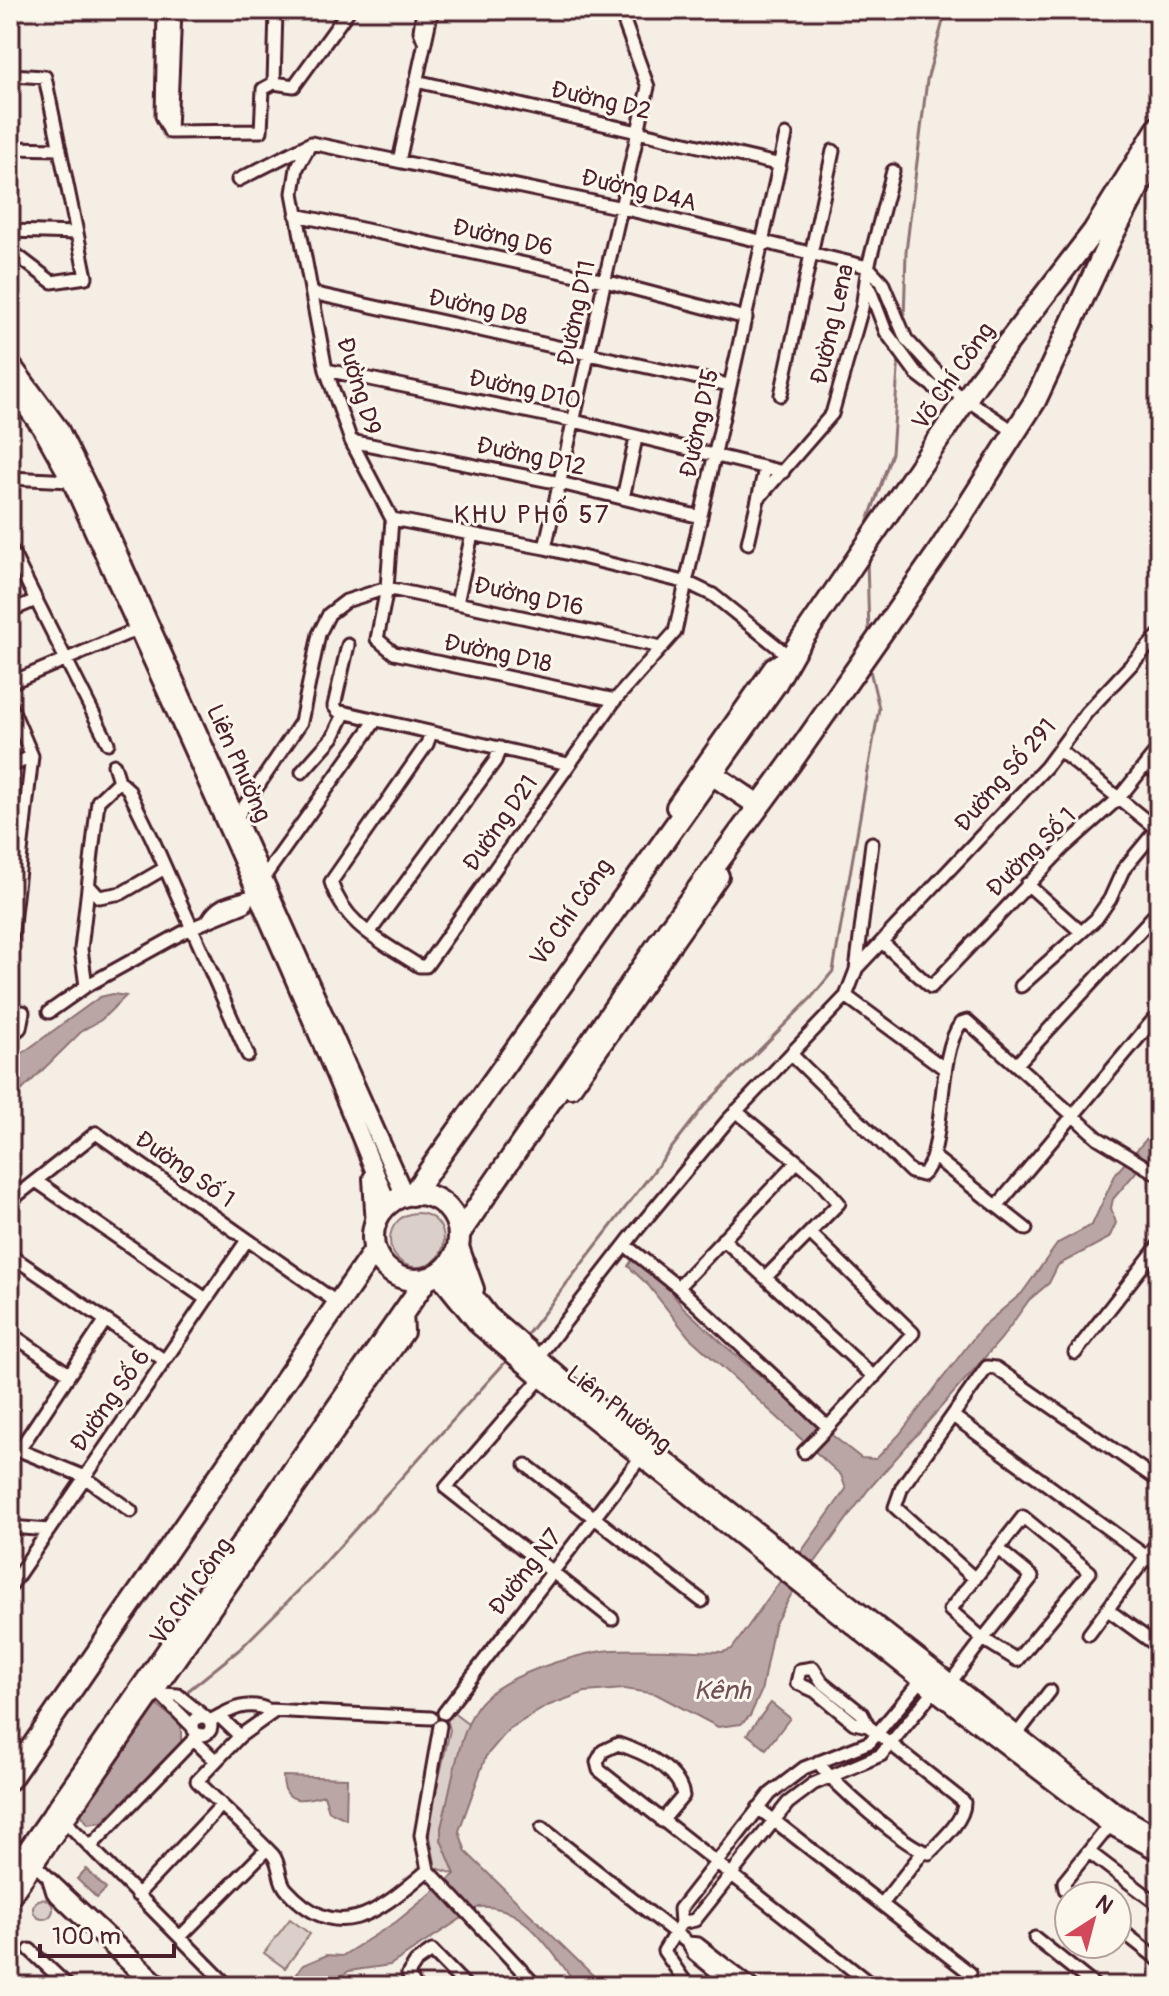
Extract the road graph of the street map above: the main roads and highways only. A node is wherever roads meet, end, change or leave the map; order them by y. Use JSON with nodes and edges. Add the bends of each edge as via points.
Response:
{"nodes":[{"id":1,"x":1159,"y":126,"type":"edge"},
{"id":2,"x":1159,"y":149,"type":"edge"},
{"id":3,"x":790,"y":657,"type":"junction"},
{"id":4,"x":790,"y":764,"type":"junction"},
{"id":5,"x":712,"y":774,"type":"junction"},
{"id":6,"x":758,"y":805,"type":"junction"},
{"id":7,"x":435,"y":1165,"type":"junction"},
{"id":8,"x":406,"y":1195,"type":"junction"},
{"id":9,"x":482,"y":1203,"type":"junction"},
{"id":10,"x":461,"y":1234,"type":"junction"},
{"id":11,"x":372,"y":1254,"type":"junction"},
{"id":12,"x":433,"y":1277,"type":"junction"},
{"id":13,"x":357,"y":1278,"type":"junction"},
{"id":14,"x":403,"y":1312,"type":"junction"},
{"id":15,"x":249,"y":1428,"type":"junction"},
{"id":16,"x":10,"y":1765,"type":"edge"},
{"id":17,"x":10,"y":1779,"type":"edge"},
{"id":18,"x":30,"y":1860,"type":"junction"},
{"id":19,"x":10,"y":1877,"type":"edge"},
{"id":20,"x":10,"y":1897,"type":"edge"}],
"edges":[{"from":1,"to":3,"type":"highway","name":"Võ Chí Công","via":[[1093,232],[960,395],[922,466]]},
{"from":2,"to":4,"type":"highway","via":[[1035,401],[939,551]]},
{"from":3,"to":5,"type":"highway","name":"Võ Chí Công"},
{"from":3,"to":7,"type":"main road","name":"Võ Chí Công","via":[[774,667],[436,1149]]},
{"from":4,"to":6,"type":"highway"},
{"from":4,"to":9,"type":"main road","via":[[787,778],[553,1115],[496,1195]]},
{"from":5,"to":6,"type":"highway"},
{"from":5,"to":7,"type":"highway","name":"Võ Chí Công"},
{"from":6,"to":9,"type":"highway"},
{"from":7,"to":8,"type":"highway","name":"Võ Chí Công"},
{"from":7,"to":9,"type":"highway","via":[[439,1184],[450,1197]]},
{"from":8,"to":10,"type":"highway","via":[[426,1195],[449,1209]]},
{"from":8,"to":11,"type":"highway","via":[[375,1226]]},
{"from":9,"to":10,"type":"highway"},
{"from":10,"to":12,"type":"highway"},
{"from":11,"to":12,"type":"highway","via":[[392,1281]]},
{"from":11,"to":13,"type":"highway","name":"Võ Chí Công"},
{"from":12,"to":14,"type":"highway","name":"Võ Chí Công"},
{"from":13,"to":14,"type":"highway","via":[[390,1283],[398,1290]]},
{"from":13,"to":15,"type":"highway","name":"Võ Chí Công"},
{"from":14,"to":18,"type":"highway","name":"Võ Chí Công","via":[[156,1689]]},
{"from":15,"to":16,"type":"main road","name":"Võ Chí Công"},
{"from":15,"to":17,"type":"highway","name":"Võ Chí Công"},
{"from":18,"to":19,"type":"highway","name":"Võ Chí Công"},
{"from":18,"to":20,"type":"main road","name":"Võ Chí Công"}]}
